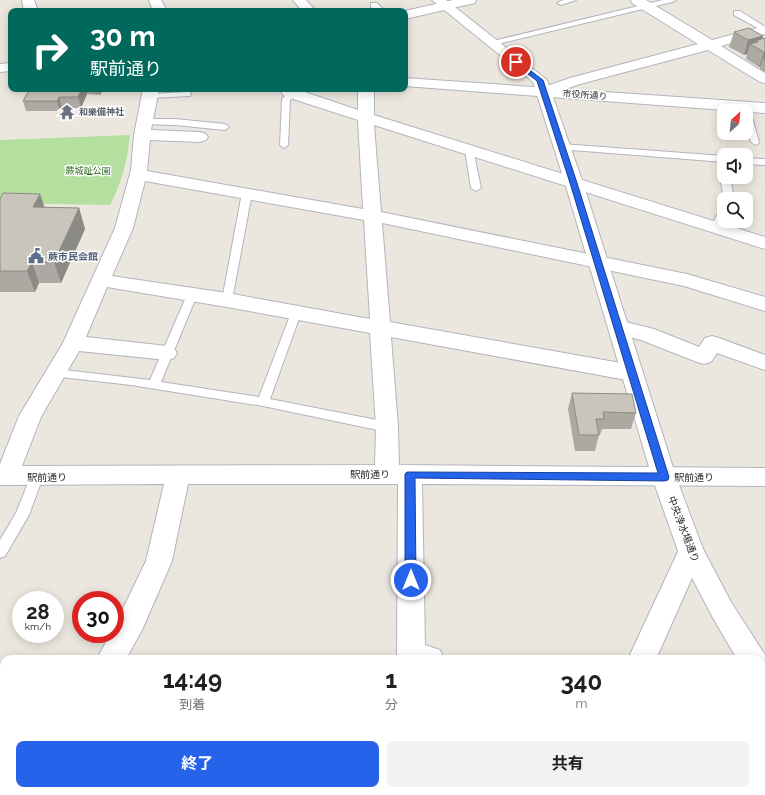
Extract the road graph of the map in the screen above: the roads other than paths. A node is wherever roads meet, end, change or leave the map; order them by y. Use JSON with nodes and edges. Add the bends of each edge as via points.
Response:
{"nodes":[{"id":1,"x":299,"y":0,"type":"edge"},
{"id":2,"x":470,"y":0,"type":"edge"},
{"id":3,"x":572,"y":0,"type":"edge"},
{"id":4,"x":672,"y":0,"type":"edge"},
{"id":5,"x":642,"y":2,"type":"edge"},
{"id":6,"x":441,"y":3,"type":"edge"},
{"id":7,"x":561,"y":3,"type":"dead end"},
{"id":8,"x":374,"y":5,"type":"dead end"},
{"id":9,"x":306,"y":8,"type":"edge"},
{"id":10,"x":378,"y":8,"type":"edge"},
{"id":11,"x":737,"y":13,"type":"dead end"},
{"id":12,"x":408,"y":14,"type":"edge"},
{"id":13,"x":765,"y":30,"type":"edge"},
{"id":14,"x":493,"y":43,"type":"junction"},
{"id":15,"x":710,"y":45,"type":"junction"},
{"id":16,"x":765,"y":79,"type":"edge"},
{"id":17,"x":408,"y":82,"type":"edge"},
{"id":18,"x":290,"y":92,"type":"edge"},
{"id":19,"x":293,"y":92,"type":"edge"},
{"id":20,"x":366,"y":92,"type":"edge"},
{"id":21,"x":543,"y":92,"type":"junction"},
{"id":22,"x":150,"y":93,"type":"edge"},
{"id":23,"x":187,"y":94,"type":"dead end"},
{"id":24,"x":717,"y":104,"type":"edge"},
{"id":25,"x":753,"y":107,"type":"edge"},
{"id":26,"x":765,"y":108,"type":"edge"},
{"id":27,"x":366,"y":118,"type":"junction"},
{"id":28,"x":225,"y":126,"type":"dead end"},
{"id":29,"x":144,"y":129,"type":"junction"},
{"id":30,"x":753,"y":135,"type":"edge"},
{"id":31,"x":200,"y":137,"type":"dead end"},
{"id":32,"x":755,"y":142,"type":"dead end"},
{"id":33,"x":284,"y":145,"type":"dead end"},
{"id":34,"x":562,"y":147,"type":"junction"},
{"id":35,"x":469,"y":150,"type":"junction"},
{"id":36,"x":717,"y":159,"type":"edge"},
{"id":37,"x":753,"y":161,"type":"edge"},
{"id":38,"x":765,"y":162,"type":"edge"},
{"id":39,"x":138,"y":176,"type":"junction"},
{"id":40,"x":574,"y":183,"type":"junction"},
{"id":41,"x":476,"y":188,"type":"dead end"},
{"id":42,"x":247,"y":193,"type":"junction"},
{"id":43,"x":374,"y":216,"type":"junction"},
{"id":44,"x":717,"y":223,"type":"edge"},
{"id":45,"x":715,"y":227,"type":"junction"},
{"id":46,"x":765,"y":243,"type":"edge"},
{"id":47,"x":597,"y":262,"type":"junction"},
{"id":48,"x":100,"y":280,"type":"junction"},
{"id":49,"x":192,"y":294,"type":"junction"},
{"id":50,"x":227,"y":300,"type":"junction"},
{"id":51,"x":765,"y":304,"type":"edge"},
{"id":52,"x":296,"y":313,"type":"junction"},
{"id":53,"x":618,"y":327,"type":"junction"},
{"id":54,"x":380,"y":328,"type":"junction"},
{"id":55,"x":75,"y":339,"type":"junction"},
{"id":56,"x":167,"y":353,"type":"junction"},
{"id":57,"x":765,"y":363,"type":"edge"},
{"id":58,"x":632,"y":372,"type":"junction"},
{"id":59,"x":56,"y":373,"type":"junction"},
{"id":60,"x":154,"y":385,"type":"junction"},
{"id":61,"x":263,"y":402,"type":"junction"},
{"id":62,"x":387,"y":427,"type":"junction"},
{"id":63,"x":178,"y":474,"type":"junction"},
{"id":64,"x":399,"y":474,"type":"junction"},
{"id":65,"x":3,"y":476,"type":"edge"},
{"id":66,"x":37,"y":477,"type":"junction"},
{"id":67,"x":664,"y":477,"type":"junction"},
{"id":68,"x":765,"y":477,"type":"edge"},
{"id":69,"x":691,"y":551,"type":"junction"},
{"id":70,"x":0,"y":552,"type":"edge"},
{"id":71,"x":113,"y":655,"type":"edge"},
{"id":72,"x":417,"y":655,"type":"edge"},
{"id":73,"x":644,"y":655,"type":"edge"},
{"id":74,"x":750,"y":655,"type":"edge"}],
"edges":[{"from":1,"to":9,"type":"street"},
{"from":2,"to":6,"type":"street"},
{"from":3,"to":7,"type":"lane"},
{"from":4,"to":5,"type":"lane"},
{"from":5,"to":14,"type":"lane"},
{"from":5,"to":15,"type":"street"},
{"from":6,"to":12,"type":"street"},
{"from":6,"to":14,"type":"street","name":"中央浄水場通り"},
{"from":8,"to":10,"type":"lane"},
{"from":11,"to":13,"type":"lane"},
{"from":13,"to":15,"type":"street"},
{"from":14,"to":21,"type":"street","name":"中央浄水場通り","via":[[540,80]]},
{"from":15,"to":16,"type":"street"},
{"from":15,"to":21,"type":"street"},
{"from":17,"to":21,"type":"street","name":"市役所通り"},
{"from":18,"to":33,"type":"lane","via":[[286,99]]},
{"from":19,"to":27,"type":"street"},
{"from":20,"to":27,"type":"street"},
{"from":21,"to":24,"type":"street","name":"市役所通り"},
{"from":21,"to":34,"type":"street","name":"中央浄水場通り"},
{"from":22,"to":23,"type":"lane"},
{"from":22,"to":29,"type":"street"},
{"from":25,"to":26,"type":"street","name":"市役所通り"},
{"from":27,"to":35,"type":"street"},
{"from":27,"to":43,"type":"street"},
{"from":28,"to":29,"type":"lane","via":[[175,122]]},
{"from":29,"to":31,"type":"street"},
{"from":29,"to":39,"type":"street"},
{"from":30,"to":32,"type":"lane"},
{"from":34,"to":36,"type":"lane"},
{"from":34,"to":40,"type":"street","name":"中央浄水場通り"},
{"from":35,"to":40,"type":"street"},
{"from":35,"to":41,"type":"lane"},
{"from":37,"to":38,"type":"lane"},
{"from":39,"to":42,"type":"street"},
{"from":39,"to":48,"type":"street","via":[[124,228]]},
{"from":40,"to":45,"type":"street"},
{"from":40,"to":47,"type":"street","name":"中央浄水場通り"},
{"from":42,"to":43,"type":"street"},
{"from":42,"to":50,"type":"lane"},
{"from":43,"to":47,"type":"street"},
{"from":43,"to":54,"type":"street"},
{"from":44,"to":45,"type":"lane"},
{"from":45,"to":46,"type":"street"},
{"from":47,"to":51,"type":"street","via":[[687,280]]},
{"from":47,"to":53,"type":"street","name":"中央浄水場通り"},
{"from":48,"to":49,"type":"street"},
{"from":48,"to":55,"type":"street"},
{"from":49,"to":50,"type":"street"},
{"from":49,"to":56,"type":"lane"},
{"from":50,"to":52,"type":"street"},
{"from":52,"to":54,"type":"street"},
{"from":52,"to":61,"type":"lane"},
{"from":53,"to":57,"type":"street","via":[[647,334],[704,357],[712,343]]},
{"from":53,"to":58,"type":"street","name":"中央浄水場通り"},
{"from":54,"to":58,"type":"street"},
{"from":54,"to":62,"type":"street"},
{"from":55,"to":56,"type":"street"},
{"from":55,"to":59,"type":"street"},
{"from":56,"to":60,"type":"lane"},
{"from":58,"to":67,"type":"street","name":"中央浄水場通り"},
{"from":59,"to":60,"type":"lane"},
{"from":59,"to":65,"type":"street","via":[[30,416]]},
{"from":60,"to":61,"type":"lane"},
{"from":61,"to":62,"type":"lane"},
{"from":62,"to":64,"type":"street"},
{"from":63,"to":64,"type":"street","name":"駅前通り"},
{"from":63,"to":66,"type":"street","name":"駅前通り"},
{"from":63,"to":71,"type":"street","via":[[159,561],[132,621]]},
{"from":64,"to":67,"type":"street","name":"駅前通り"},
{"from":64,"to":72,"type":"street"},
{"from":65,"to":66,"type":"street","name":"駅前通り"},
{"from":66,"to":70,"type":"lane","via":[[22,514]]},
{"from":67,"to":68,"type":"street","name":"駅前通り"},
{"from":67,"to":69,"type":"street","name":"中央浄水場通り"},
{"from":69,"to":73,"type":"street"},
{"from":69,"to":74,"type":"street","name":"中央浄水場通り","via":[[722,610]]}]}
